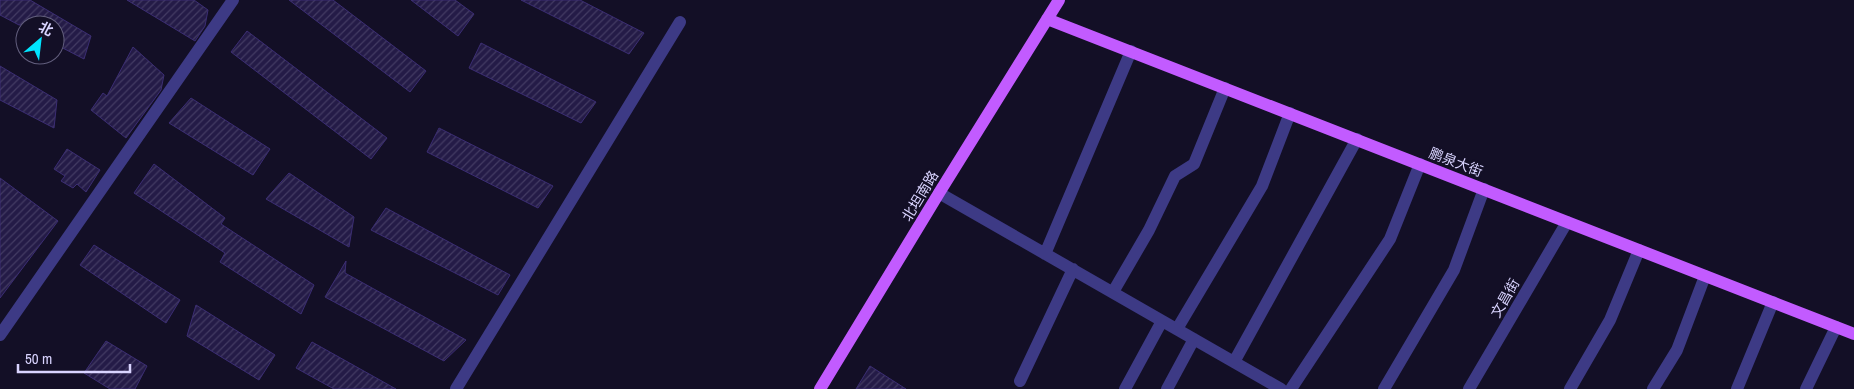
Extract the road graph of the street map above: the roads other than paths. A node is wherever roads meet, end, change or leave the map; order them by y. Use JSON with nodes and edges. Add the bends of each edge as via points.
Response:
{"nodes":[{"id":1,"x":233,"y":0,"type":"edge"},
{"id":2,"x":1059,"y":0,"type":"edge"},
{"id":3,"x":1047,"y":20,"type":"junction"},
{"id":4,"x":680,"y":22,"type":"dead end"},
{"id":5,"x":1131,"y":51,"type":"junction"},
{"id":6,"x":1225,"y":88,"type":"junction"},
{"id":7,"x":1290,"y":113,"type":"junction"},
{"id":8,"x":1357,"y":140,"type":"junction"},
{"id":9,"x":1420,"y":164,"type":"junction"},
{"id":10,"x":1484,"y":189,"type":"junction"},
{"id":11,"x":938,"y":193,"type":"junction"},
{"id":12,"x":1567,"y":222,"type":"junction"},
{"id":13,"x":1639,"y":250,"type":"junction"},
{"id":14,"x":1045,"y":254,"type":"junction"},
{"id":15,"x":1073,"y":269,"type":"junction"},
{"id":16,"x":1705,"y":276,"type":"junction"},
{"id":17,"x":1113,"y":292,"type":"junction"},
{"id":18,"x":1773,"y":302,"type":"junction"},
{"id":19,"x":1162,"y":320,"type":"junction"},
{"id":20,"x":1836,"y":327,"type":"junction"},
{"id":21,"x":1177,"y":329,"type":"junction"},
{"id":22,"x":1854,"y":334,"type":"edge"},
{"id":23,"x":0,"y":335,"type":"edge"},
{"id":24,"x":1194,"y":339,"type":"junction"},
{"id":25,"x":1234,"y":362,"type":"junction"},
{"id":26,"x":1020,"y":381,"type":"dead end"},
{"id":27,"x":456,"y":389,"type":"edge"},
{"id":28,"x":820,"y":389,"type":"edge"},
{"id":29,"x":1125,"y":389,"type":"edge"},
{"id":30,"x":1167,"y":389,"type":"edge"},
{"id":31,"x":1281,"y":389,"type":"edge"},
{"id":32,"x":1291,"y":389,"type":"edge"},
{"id":33,"x":1384,"y":389,"type":"edge"},
{"id":34,"x":1469,"y":389,"type":"edge"},
{"id":35,"x":1570,"y":389,"type":"edge"},
{"id":36,"x":1653,"y":389,"type":"edge"},
{"id":37,"x":1737,"y":389,"type":"edge"},
{"id":38,"x":1806,"y":389,"type":"edge"}],
"edges":[{"from":1,"to":23,"type":"street"},
{"from":2,"to":3,"type":"main road","name":"北坦南路"},
{"from":3,"to":5,"type":"main road","name":"鹏泉大街"},
{"from":3,"to":11,"type":"main road","name":"北坦南路"},
{"from":4,"to":27,"type":"street"},
{"from":5,"to":6,"type":"main road","name":"鹏泉大街"},
{"from":5,"to":14,"type":"street"},
{"from":6,"to":7,"type":"main road","name":"鹏泉大街"},
{"from":6,"to":17,"type":"street","via":[[1194,164],[1174,176]]},
{"from":7,"to":8,"type":"main road","name":"鹏泉大街"},
{"from":7,"to":21,"type":"street","via":[[1262,186]]},
{"from":8,"to":9,"type":"main road","name":"鹏泉大街"},
{"from":8,"to":25,"type":"street"},
{"from":9,"to":10,"type":"main road","name":"鹏泉大街"},
{"from":9,"to":32,"type":"street","via":[[1390,239]]},
{"from":10,"to":12,"type":"main road","name":"鹏泉大街"},
{"from":10,"to":33,"type":"street","via":[[1454,270]]},
{"from":11,"to":14,"type":"street"},
{"from":11,"to":28,"type":"main road","name":"北坦南路"},
{"from":12,"to":13,"type":"main road","name":"鹏泉大街"},
{"from":12,"to":34,"type":"street","name":"文昌街"},
{"from":13,"to":16,"type":"main road","name":"鹏泉大街"},
{"from":13,"to":35,"type":"street","via":[[1610,320]]},
{"from":14,"to":15,"type":"street"},
{"from":15,"to":17,"type":"street"},
{"from":15,"to":26,"type":"street"},
{"from":16,"to":18,"type":"main road","name":"鹏泉大街"},
{"from":16,"to":36,"type":"street","via":[[1676,350]]},
{"from":17,"to":19,"type":"street"},
{"from":18,"to":20,"type":"main road","name":"鹏泉大街"},
{"from":18,"to":37,"type":"street"},
{"from":19,"to":21,"type":"street"},
{"from":19,"to":29,"type":"street"},
{"from":20,"to":22,"type":"main road","name":"鹏泉大街"},
{"from":20,"to":38,"type":"street"},
{"from":21,"to":24,"type":"street"},
{"from":24,"to":25,"type":"street"},
{"from":24,"to":30,"type":"street"},
{"from":25,"to":31,"type":"street"}]}
